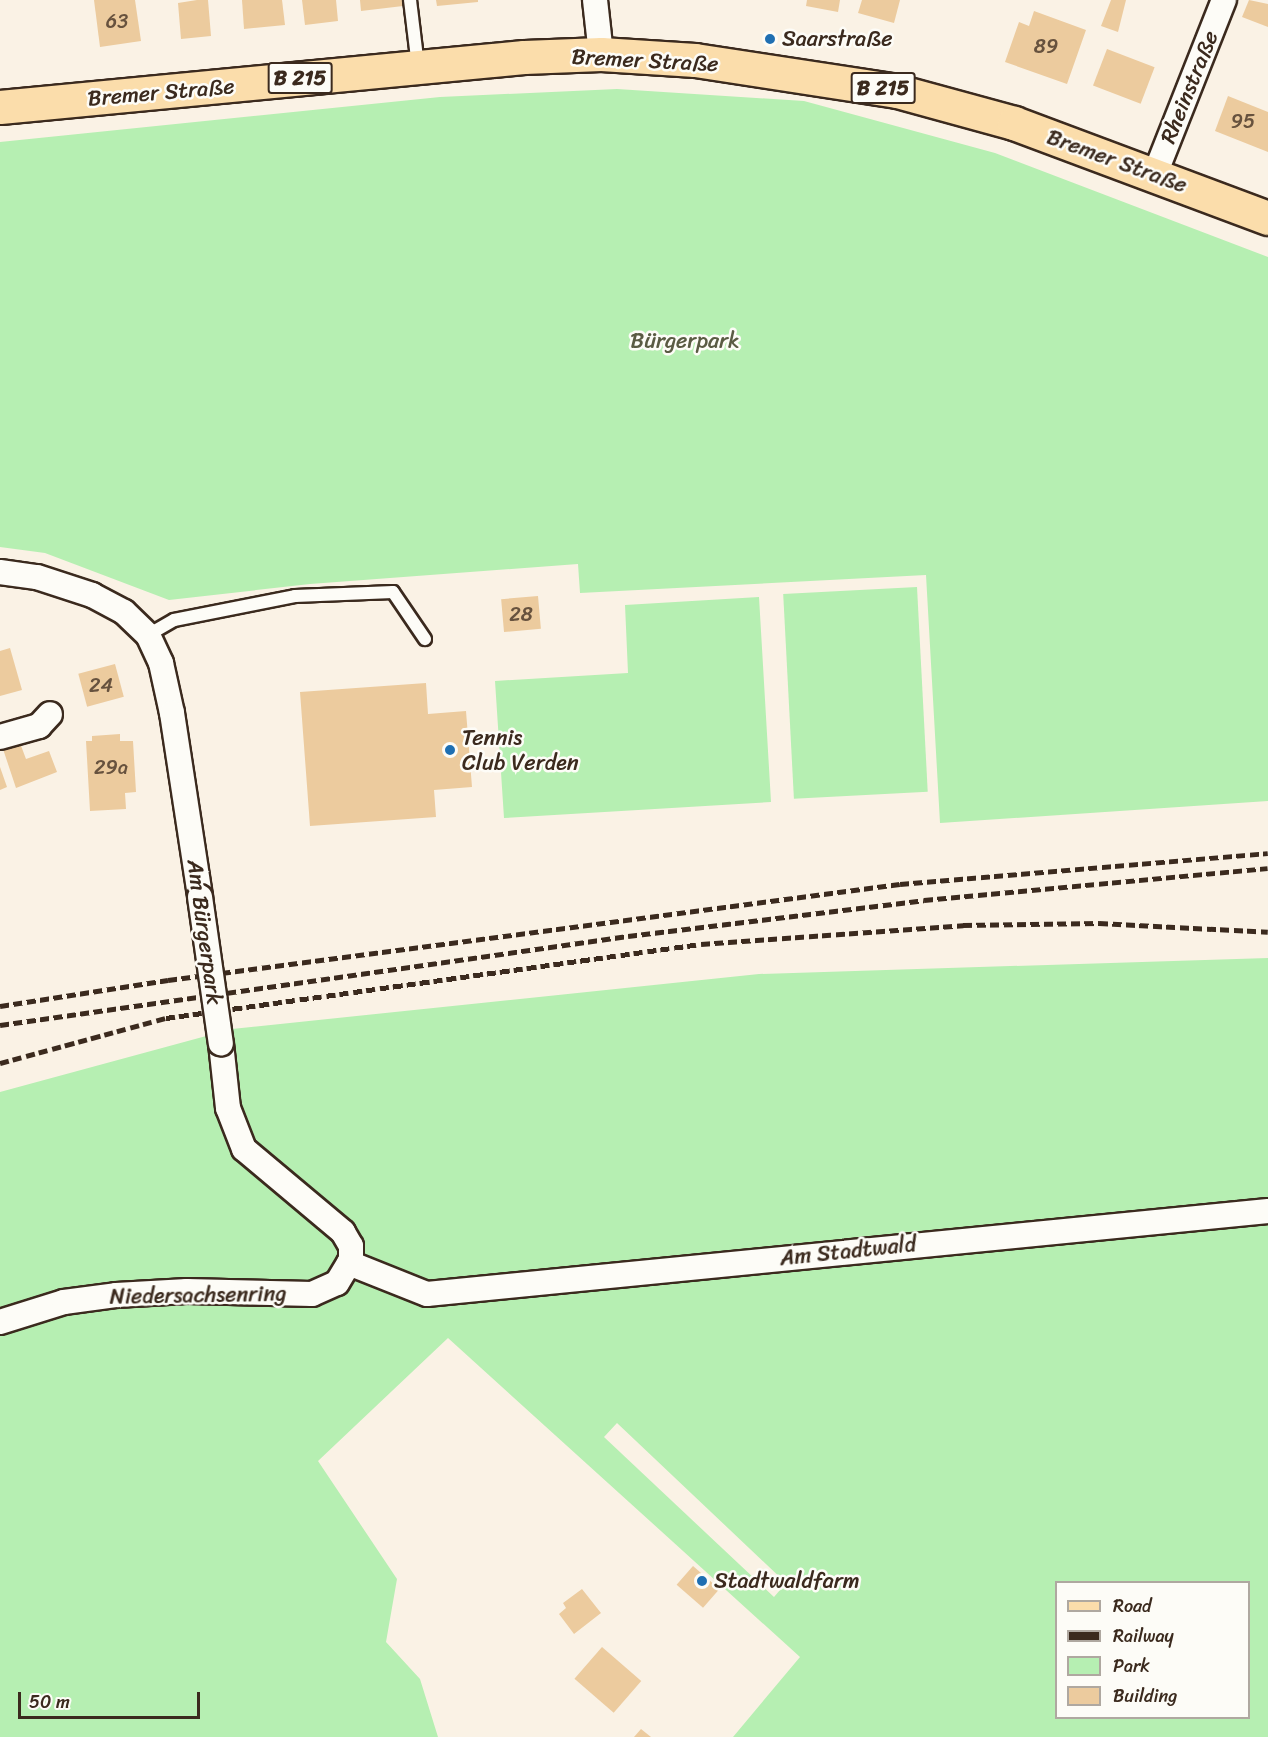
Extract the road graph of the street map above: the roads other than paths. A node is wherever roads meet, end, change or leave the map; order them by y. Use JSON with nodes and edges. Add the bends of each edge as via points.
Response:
{"nodes":[{"id":1,"x":410,"y":0,"type":"edge"},
{"id":2,"x":595,"y":0,"type":"edge"},
{"id":3,"x":1224,"y":0,"type":"edge"},
{"id":4,"x":601,"y":54,"type":"junction"},
{"id":5,"x":418,"y":67,"type":"junction"},
{"id":6,"x":0,"y":107,"type":"edge"},
{"id":7,"x":1155,"y":174,"type":"junction"},
{"id":8,"x":1268,"y":218,"type":"edge"},
{"id":9,"x":0,"y":572,"type":"edge"},
{"id":10,"x":148,"y":635,"type":"junction"},
{"id":11,"x":425,"y":639,"type":"dead end"},
{"id":12,"x":50,"y":714,"type":"dead end"},
{"id":13,"x":0,"y":737,"type":"edge"},
{"id":14,"x":1268,"y":1211,"type":"edge"},
{"id":15,"x":349,"y":1263,"type":"junction"},
{"id":16,"x":0,"y":1322,"type":"edge"}],
"edges":[{"from":1,"to":5,"type":"lane"},
{"from":2,"to":4,"type":"street"},
{"from":3,"to":7,"type":"street","name":"Rheinstraße"},
{"from":4,"to":5,"type":"main road","name":"Bremer Straße","number":"B 215"},
{"from":4,"to":7,"type":"main road","name":"Bremer Straße","number":"B 215","via":[[766,68],[897,91],[1014,123]]},
{"from":5,"to":6,"type":"main road","name":"Bremer Straße","number":"B 215"},
{"from":7,"to":8,"type":"main road","name":"Bremer Straße","number":"B 215"},
{"from":9,"to":10,"type":"street","name":"Am Bürgerpark","via":[[37,577],[92,595],[124,612]]},
{"from":10,"to":11,"type":"lane","via":[[174,620],[295,596],[393,592]]},
{"from":10,"to":15,"type":"street","name":"Am Bürgerpark","bridge":true,"via":[[161,663],[172,713],[228,1108],[244,1149],[343,1232],[351,1246]]},
{"from":12,"to":13,"type":"street","via":[[39,726]]},
{"from":14,"to":15,"type":"street","name":"Am Stadtwald","via":[[427,1294]]},
{"from":15,"to":16,"type":"street","name":"Niedersachsenring","via":[[337,1283],[312,1294],[116,1294],[64,1302]]}]}
